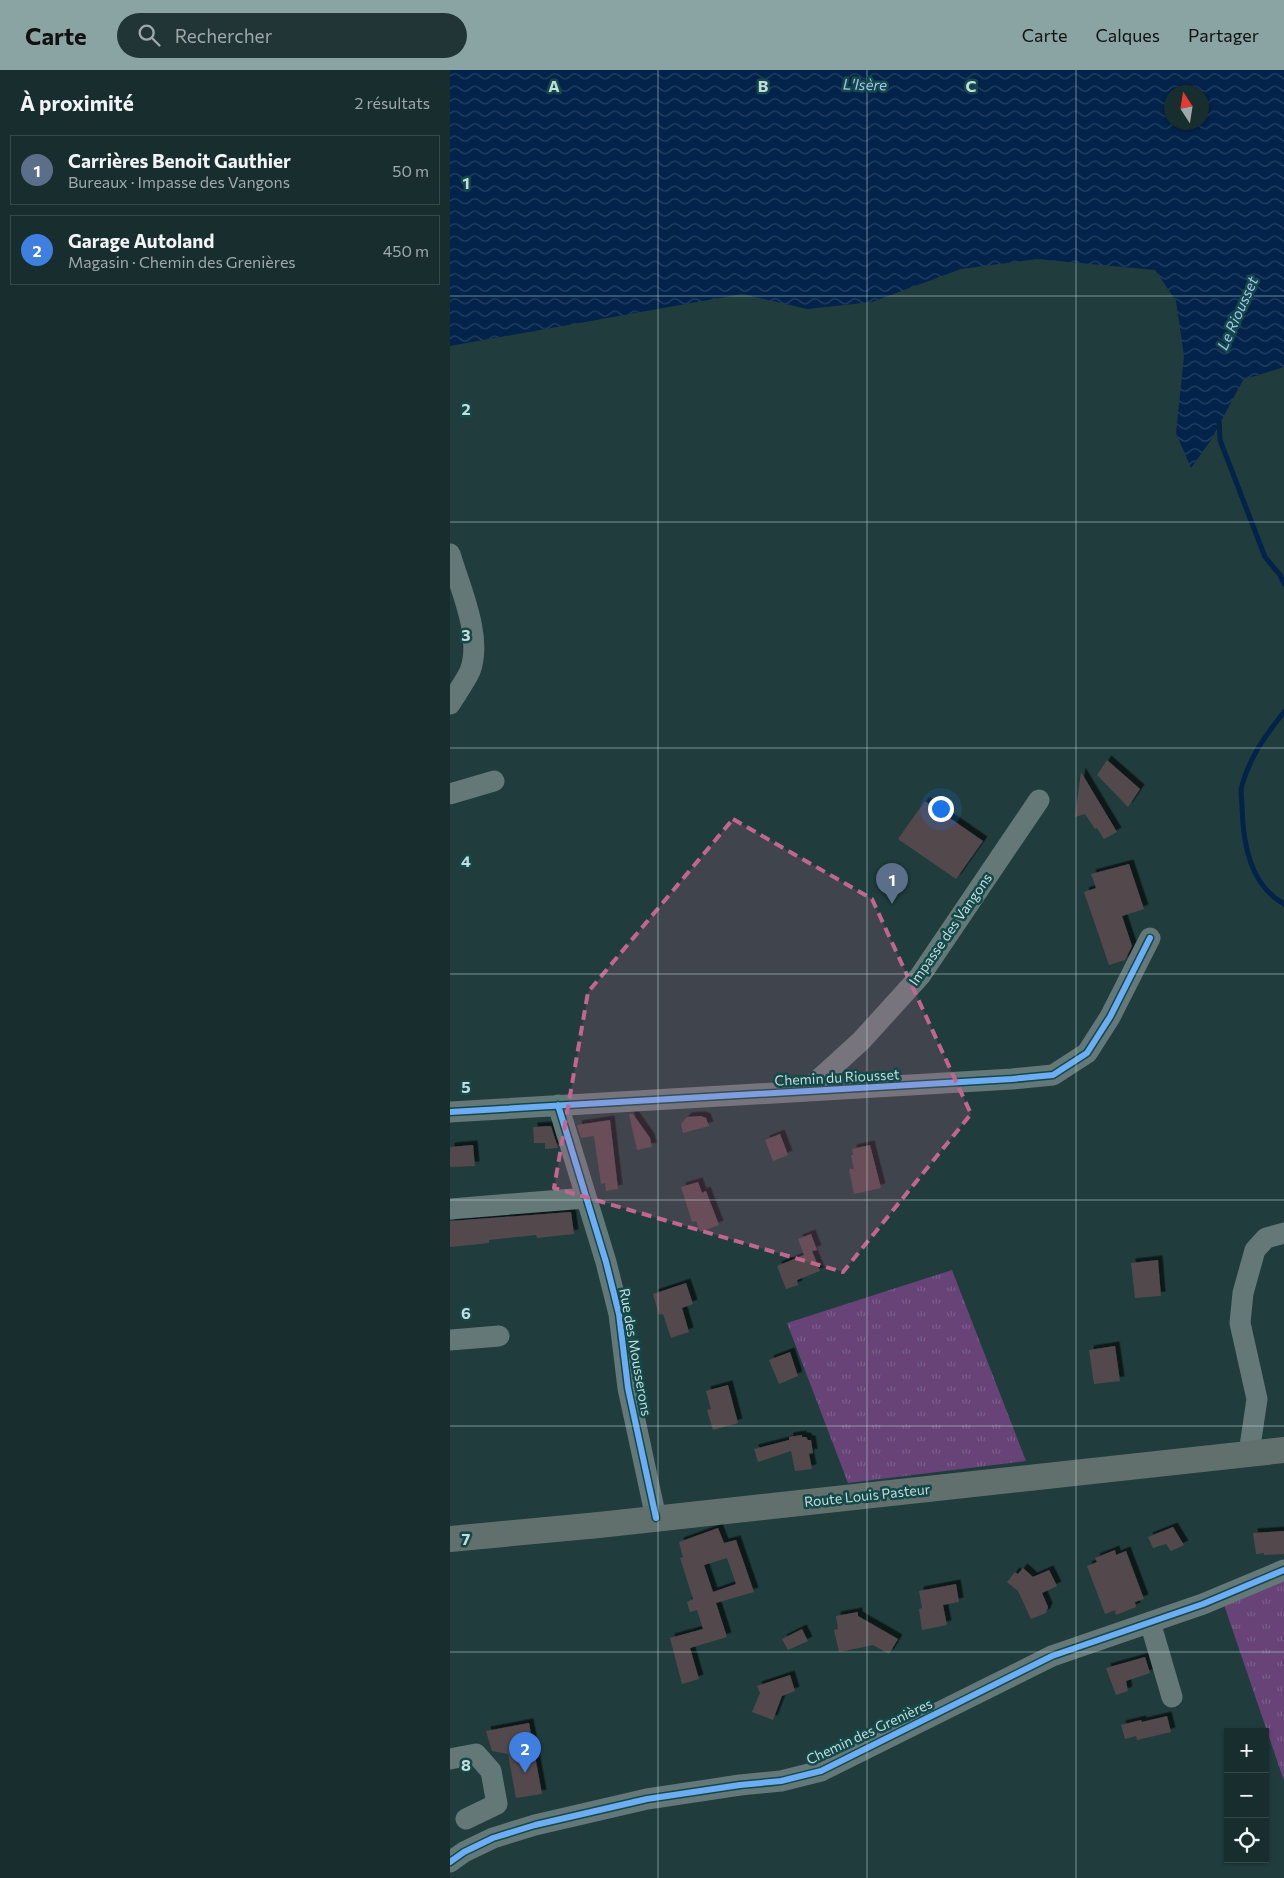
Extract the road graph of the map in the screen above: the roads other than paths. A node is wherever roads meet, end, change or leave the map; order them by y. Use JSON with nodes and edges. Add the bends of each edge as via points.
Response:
{"nodes":[{"id":1,"x":450,"y":554,"type":"edge"},
{"id":2,"x":450,"y":704,"type":"edge"},
{"id":3,"x":494,"y":781,"type":"dead end"},
{"id":4,"x":450,"y":794,"type":"edge"},
{"id":5,"x":1039,"y":800,"type":"dead end"},
{"id":6,"x":1150,"y":938,"type":"dead end"},
{"id":7,"x":806,"y":1091,"type":"junction"},
{"id":8,"x":558,"y":1105,"type":"junction"},
{"id":9,"x":450,"y":1112,"type":"edge"},
{"id":10,"x":586,"y":1198,"type":"junction"},
{"id":11,"x":450,"y":1209,"type":"edge"},
{"id":12,"x":1284,"y":1233,"type":"edge"},
{"id":13,"x":499,"y":1336,"type":"dead end"},
{"id":14,"x":450,"y":1340,"type":"edge"},
{"id":15,"x":1284,"y":1450,"type":"edge"},
{"id":16,"x":1250,"y":1453,"type":"junction"},
{"id":17,"x":656,"y":1518,"type":"junction"},
{"id":18,"x":450,"y":1539,"type":"edge"},
{"id":19,"x":1284,"y":1570,"type":"edge"},
{"id":20,"x":1150,"y":1622,"type":"junction"},
{"id":21,"x":1172,"y":1697,"type":"dead end"},
{"id":22,"x":450,"y":1759,"type":"edge"},
{"id":23,"x":466,"y":1819,"type":"dead end"},
{"id":24,"x":450,"y":1862,"type":"edge"}],
"edges":[{"from":1,"to":2,"type":"street","via":[[472,627],[474,648],[470,670]]},
{"from":3,"to":4,"type":"street"},
{"from":5,"to":7,"type":"street","name":"Impasse des Vangons","via":[[920,976],[860,1042]]},
{"from":6,"to":7,"type":"street","name":"Chemin du Riousset","via":[[1110,1017],[1087,1053],[1053,1075]]},
{"from":7,"to":8,"type":"street","name":"Chemin du Riousset"},
{"from":8,"to":9,"type":"street","name":"Chemin du Riousset"},
{"from":8,"to":10,"type":"street","name":"Rue des Mousserons"},
{"from":10,"to":11,"type":"street"},
{"from":10,"to":17,"type":"street","name":"Rue des Mousserons","via":[[619,1314],[628,1388]]},
{"from":12,"to":16,"type":"street","via":[[1266,1238],[1255,1250],[1243,1293],[1240,1323],[1257,1400]]},
{"from":13,"to":14,"type":"street"},
{"from":15,"to":16,"type":"main road","name":"Route Louis Pasteur"},
{"from":16,"to":17,"type":"main road","name":"Route Louis Pasteur"},
{"from":17,"to":18,"type":"main road","name":"Route Louis Pasteur"},
{"from":19,"to":20,"type":"street","name":"Chemin des Grenières"},
{"from":20,"to":21,"type":"street"},
{"from":20,"to":24,"type":"street","name":"Chemin des Grenières","via":[[1052,1656],[821,1771],[781,1781],[647,1799],[535,1824],[493,1838]]},
{"from":22,"to":23,"type":"street","via":[[476,1754],[491,1771],[497,1804]]}]}
